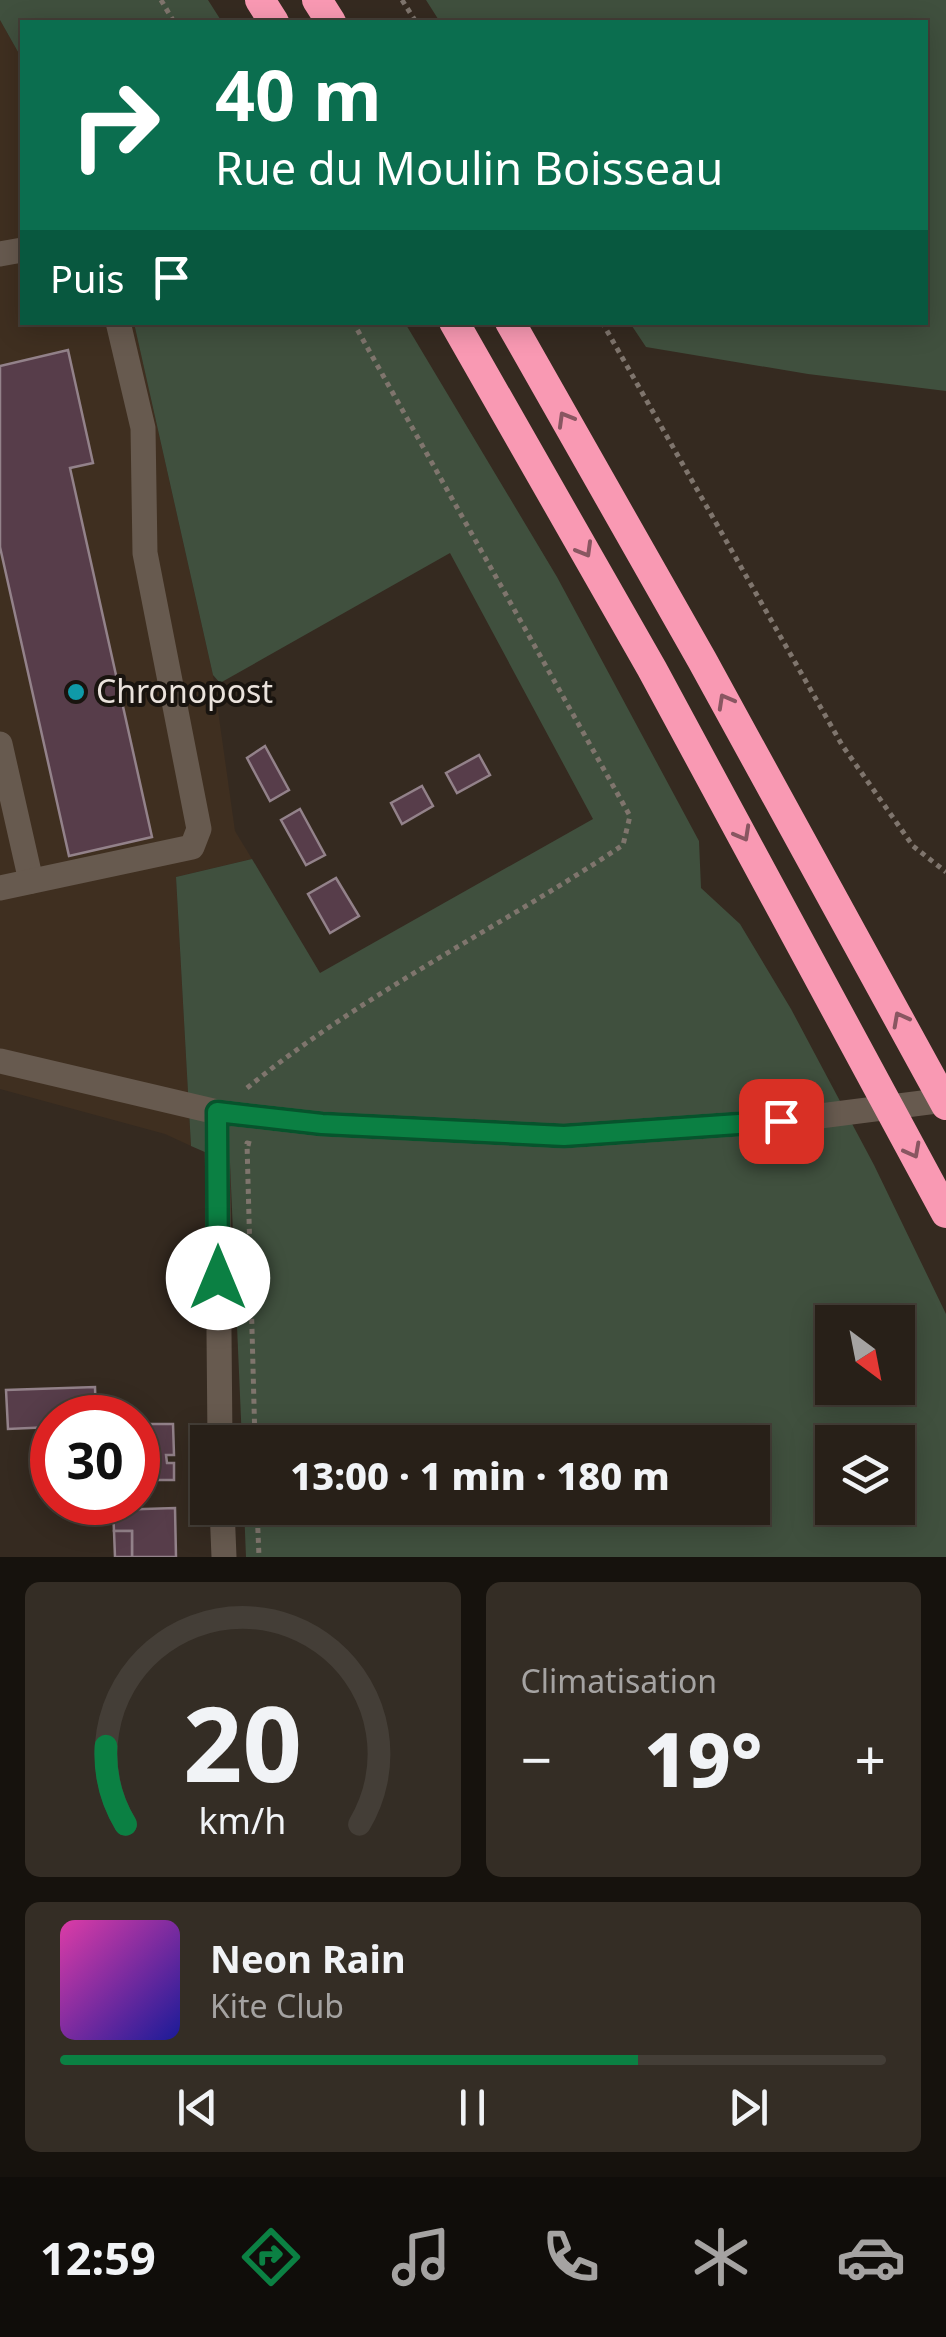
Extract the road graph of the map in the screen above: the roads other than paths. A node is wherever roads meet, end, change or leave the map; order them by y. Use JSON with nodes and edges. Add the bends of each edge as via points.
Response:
{"nodes":[{"id":1,"x":119,"y":325,"type":"edge"},
{"id":2,"x":456,"y":325,"type":"edge"},
{"id":3,"x":512,"y":325,"type":"edge"},
{"id":4,"x":0,"y":744,"type":"edge"},
{"id":5,"x":31,"y":881,"type":"junction"},
{"id":6,"x":0,"y":888,"type":"edge"},
{"id":7,"x":0,"y":1062,"type":"edge"},
{"id":8,"x":946,"y":1102,"type":"edge"},
{"id":9,"x":217,"y":1112,"type":"junction"},
{"id":10,"x":946,"y":1213,"type":"edge"},
{"id":11,"x":220,"y":1425,"type":"edge"},
{"id":12,"x":223,"y":1525,"type":"edge"},
{"id":13,"x":224,"y":1557,"type":"edge"}],
"edges":[{"from":1,"to":5,"type":"street","via":[[143,428],[145,553],[199,829],[192,847]]},
{"from":2,"to":10,"type":"highway","one_way":true,"via":[[672,704]]},
{"from":8,"to":3,"type":"highway","one_way":true},
{"from":4,"to":5,"type":"street"},
{"from":5,"to":6,"type":"street"},
{"from":7,"to":9,"type":"street"},
{"from":8,"to":9,"type":"street","via":[[564,1136]]},
{"from":9,"to":11,"type":"street"},
{"from":12,"to":13,"type":"street"}]}
